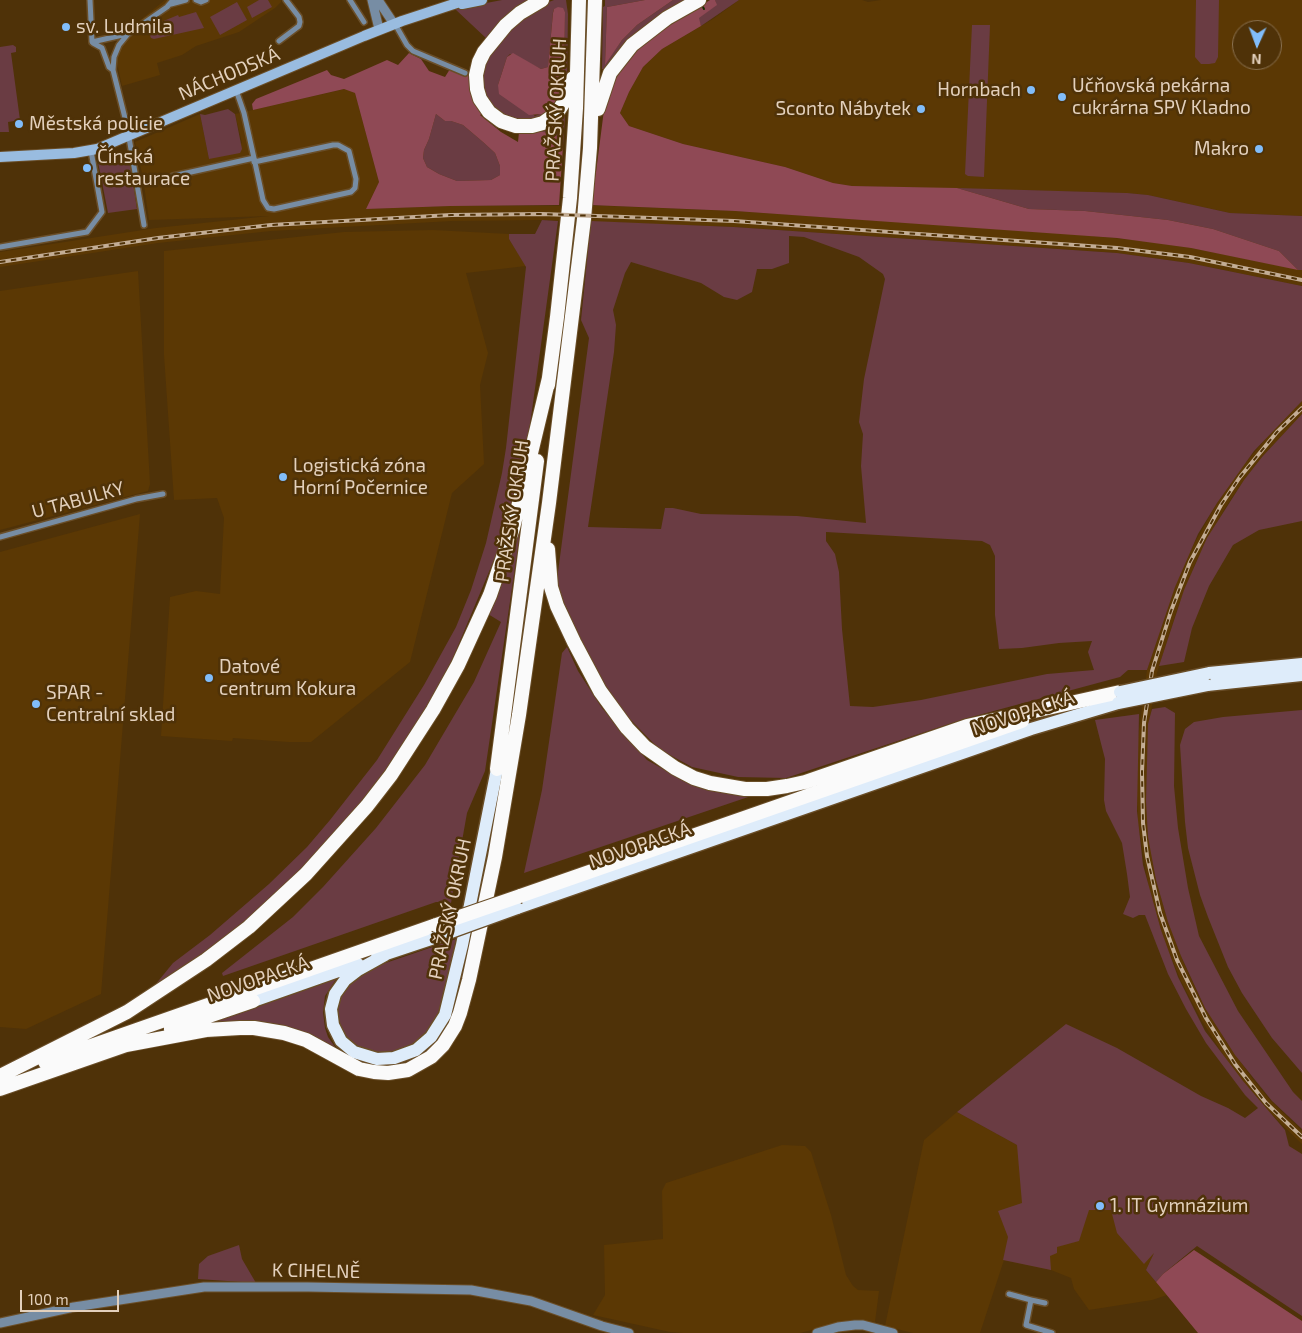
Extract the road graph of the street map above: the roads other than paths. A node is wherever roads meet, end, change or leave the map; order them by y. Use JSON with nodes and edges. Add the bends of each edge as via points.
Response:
{"nodes":[{"id":1,"x":90,"y":0,"type":"edge"},
{"id":2,"x":186,"y":0,"type":"edge"},
{"id":3,"x":196,"y":0,"type":"edge"},
{"id":4,"x":206,"y":0,"type":"edge"},
{"id":5,"x":286,"y":0,"type":"edge"},
{"id":6,"x":350,"y":0,"type":"edge"},
{"id":7,"x":372,"y":0,"type":"edge"},
{"id":8,"x":378,"y":0,"type":"edge"},
{"id":9,"x":466,"y":0,"type":"edge"},
{"id":10,"x":482,"y":0,"type":"edge"},
{"id":11,"x":542,"y":0,"type":"edge"},
{"id":12,"x":699,"y":0,"type":"edge"},
{"id":13,"x":170,"y":1,"type":"edge"},
{"id":14,"x":595,"y":3,"type":"edge"},
{"id":15,"x":579,"y":4,"type":"edge"},
{"id":16,"x":439,"y":8,"type":"junction"},
{"id":17,"x":364,"y":22,"type":"dead end"},
{"id":18,"x":394,"y":24,"type":"junction"},
{"id":19,"x":379,"y":30,"type":"junction"},
{"id":20,"x":128,"y":34,"type":"junction"},
{"id":21,"x":279,"y":41,"type":"dead end"},
{"id":22,"x":92,"y":42,"type":"junction"},
{"id":23,"x":578,"y":63,"type":"junction"},
{"id":24,"x":113,"y":70,"type":"junction"},
{"id":25,"x":465,"y":73,"type":"dead end"},
{"id":26,"x":236,"y":90,"type":"junction"},
{"id":27,"x":128,"y":136,"type":"junction"},
{"id":28,"x":590,"y":148,"type":"junction"},
{"id":29,"x":91,"y":151,"type":"junction"},
{"id":30,"x":0,"y":157,"type":"edge"},
{"id":31,"x":254,"y":160,"type":"junction"},
{"id":32,"x":165,"y":181,"type":"dead end"},
{"id":33,"x":144,"y":226,"type":"dead end"},
{"id":34,"x":0,"y":248,"type":"edge"},
{"id":35,"x":549,"y":378,"type":"junction"},
{"id":36,"x":164,"y":494,"type":"dead end"},
{"id":37,"x":548,"y":503,"type":"junction"},
{"id":38,"x":0,"y":537,"type":"edge"},
{"id":39,"x":1302,"y":664,"type":"edge"},
{"id":40,"x":1302,"y":675,"type":"edge"},
{"id":41,"x":1208,"y":679,"type":"junction"},
{"id":42,"x":1119,"y":697,"type":"junction"},
{"id":43,"x":497,"y":769,"type":"joint"},
{"id":44,"x":435,"y":931,"type":"junction"},
{"id":45,"x":385,"y":955,"type":"junction"},
{"id":46,"x":253,"y":1000,"type":"joint"},
{"id":47,"x":126,"y":1045,"type":"junction"},
{"id":48,"x":0,"y":1077,"type":"edge"},
{"id":49,"x":0,"y":1089,"type":"edge"},
{"id":50,"x":1009,"y":1294,"type":"dead end"},
{"id":51,"x":1031,"y":1300,"type":"junction"},
{"id":52,"x":1045,"y":1303,"type":"dead end"},
{"id":53,"x":0,"y":1323,"type":"edge"},
{"id":54,"x":629,"y":1333,"type":"edge"},
{"id":55,"x":817,"y":1333,"type":"edge"},
{"id":56,"x":893,"y":1333,"type":"edge"},
{"id":57,"x":1052,"y":1333,"type":"edge"}],
"edges":[{"from":1,"to":22,"type":"street"},
{"from":2,"to":13,"type":"street"},
{"from":3,"to":4,"type":"street"},
{"from":5,"to":21,"type":"street","via":[[300,22]]},
{"from":6,"to":17,"type":"street"},
{"from":7,"to":19,"type":"street"},
{"from":8,"to":18,"type":"street"},
{"from":9,"to":16,"type":"main road"},
{"from":10,"to":16,"type":"main road"},
{"from":11,"to":23,"type":"highway","via":[[506,25],[484,52],[476,79],[483,104],[510,125],[527,127],[544,123],[557,113],[564,102]]},
{"from":12,"to":28,"type":"highway","via":[[652,28],[620,58],[602,92]]},
{"from":13,"to":20,"type":"street"},
{"from":14,"to":28,"type":"highway","name":"PRAŽSKÝ OKRUH"},
{"from":15,"to":23,"type":"highway","name":"PRAŽSKÝ OKRUH"},
{"from":16,"to":18,"type":"main road","name":"NÁCHODSKÁ"},
{"from":18,"to":19,"type":"main road","name":"NÁCHODSKÁ"},
{"from":18,"to":25,"type":"street","via":[[413,50]]},
{"from":19,"to":26,"type":"main road","name":"NÁCHODSKÁ"},
{"from":20,"to":22,"type":"street"},
{"from":20,"to":24,"type":"street","via":[[114,57]]},
{"from":22,"to":24,"type":"street","via":[[102,48]]},
{"from":23,"to":35,"type":"highway","name":"PRAŽSKÝ OKRUH","via":[[570,198]]},
{"from":24,"to":27,"type":"street"},
{"from":26,"to":27,"type":"main road","name":"NÁCHODSKÁ"},
{"from":26,"to":31,"type":"street"},
{"from":27,"to":29,"type":"main road","name":"NÁCHODSKÁ"},
{"from":27,"to":33,"type":"street"},
{"from":28,"to":37,"type":"highway","name":"PRAŽSKÝ OKRUH"},
{"from":29,"to":30,"type":"main road","name":"NÁCHODSKÁ"},
{"from":29,"to":34,"type":"street","via":[[102,212],[87,232]]},
{"from":31,"to":31,"type":"street","via":[[263,200],[268,208],[351,192],[355,188],[356,179],[348,151],[338,145]]},
{"from":31,"to":32,"type":"street","via":[[173,176]]},
{"from":35,"to":43,"type":"highway","name":"PRAŽSKÝ OKRUH"},
{"from":35,"to":48,"type":"highway","via":[[513,528],[490,595],[433,710],[367,806],[294,886],[206,960],[128,1012]]},
{"from":36,"to":38,"type":"street","name":"U TABULKY"},
{"from":37,"to":42,"type":"highway","via":[[551,587],[583,660],[600,691],[644,747],[694,778],[745,789],[787,786],[967,726]]},
{"from":37,"to":47,"type":"highway","name":"PRAŽSKÝ OKRUH","via":[[507,790],[489,891],[460,1013],[447,1040],[436,1053],[414,1067],[380,1073],[352,1065],[306,1040],[254,1028],[206,1030]]},
{"from":39,"to":41,"type":"highway","name":"NOVOPACKÁ"},
{"from":40,"to":41,"type":"highway","name":"NOVOPACKÁ"},
{"from":41,"to":42,"type":"highway","name":"NOVOPACKÁ","bridge":true},
{"from":42,"to":44,"type":"highway","name":"NOVOPACKÁ","bridge":true,"via":[[1029,718]]},
{"from":43,"to":45,"type":"highway","name":"PRAŽSKÝ OKRUH","via":[[460,954],[442,1021],[431,1037],[412,1052],[377,1059],[359,1055],[341,1041],[331,1009],[335,994],[349,976]]},
{"from":44,"to":45,"type":"highway","name":"NOVOPACKÁ"},
{"from":44,"to":48,"type":"highway","name":"NOVOPACKÁ"},
{"from":45,"to":46,"type":"highway","name":"NOVOPACKÁ"},
{"from":46,"to":47,"type":"highway","name":"NOVOPACKÁ"},
{"from":47,"to":49,"type":"highway","name":"NOVOPACKÁ"},
{"from":50,"to":51,"type":"street"},
{"from":51,"to":52,"type":"street"},
{"from":51,"to":57,"type":"street","via":[[1026,1325]]},
{"from":53,"to":54,"type":"street","name":"K CIHELNĚ","via":[[74,1307],[204,1287],[318,1287],[471,1290],[531,1301]]},
{"from":55,"to":56,"type":"street","via":[[863,1325]]}]}
